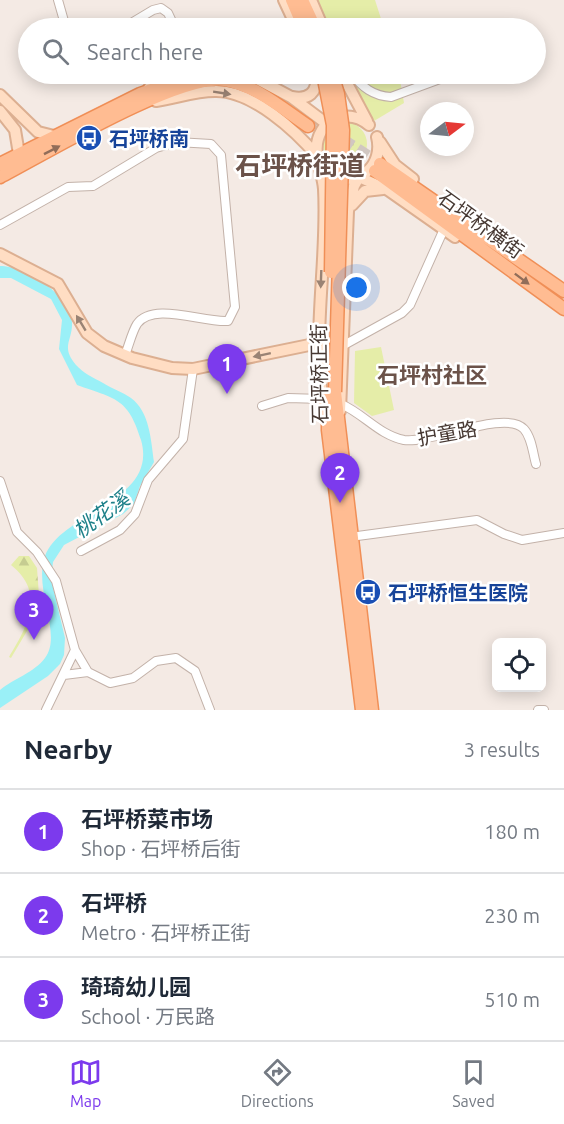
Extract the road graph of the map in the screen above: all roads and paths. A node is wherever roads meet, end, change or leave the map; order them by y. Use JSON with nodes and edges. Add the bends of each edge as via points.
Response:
{"nodes":[{"id":1,"x":58,"y":0,"type":"edge"},
{"id":2,"x":284,"y":0,"type":"edge"},
{"id":3,"x":292,"y":0,"type":"edge"},
{"id":4,"x":302,"y":0,"type":"edge"},
{"id":5,"x":311,"y":0,"type":"edge"},
{"id":6,"x":63,"y":18,"type":"edge"},
{"id":7,"x":140,"y":18,"type":"edge"},
{"id":8,"x":171,"y":18,"type":"edge"},
{"id":9,"x":292,"y":18,"type":"edge"},
{"id":10,"x":300,"y":18,"type":"edge"},
{"id":11,"x":310,"y":18,"type":"edge"},
{"id":12,"x":319,"y":18,"type":"edge"},
{"id":13,"x":161,"y":84,"type":"edge"},
{"id":14,"x":167,"y":84,"type":"edge"},
{"id":15,"x":191,"y":84,"type":"edge"},
{"id":16,"x":238,"y":84,"type":"edge"},
{"id":17,"x":255,"y":84,"type":"edge"},
{"id":18,"x":267,"y":84,"type":"edge"},
{"id":19,"x":317,"y":84,"type":"edge"},
{"id":20,"x":321,"y":84,"type":"edge"},
{"id":21,"x":322,"y":84,"type":"edge"},
{"id":22,"x":335,"y":84,"type":"edge"},
{"id":23,"x":347,"y":84,"type":"edge"},
{"id":24,"x":361,"y":84,"type":"edge"},
{"id":25,"x":426,"y":84,"type":"edge"},
{"id":26,"x":0,"y":95,"type":"edge"},
{"id":27,"x":291,"y":97,"type":"junction"},
{"id":28,"x":142,"y":98,"type":"junction"},
{"id":29,"x":0,"y":111,"type":"edge"},
{"id":30,"x":27,"y":122,"type":"junction"},
{"id":31,"x":327,"y":124,"type":"junction"},
{"id":32,"x":369,"y":125,"type":"junction"},
{"id":33,"x":15,"y":130,"type":"junction"},
{"id":34,"x":54,"y":136,"type":"junction"},
{"id":35,"x":377,"y":137,"type":"junction"},
{"id":36,"x":19,"y":154,"type":"junction"},
{"id":37,"x":318,"y":158,"type":"junction"},
{"id":38,"x":0,"y":164,"type":"edge"},
{"id":39,"x":378,"y":167,"type":"tunnel mouth"},
{"id":40,"x":0,"y":177,"type":"edge"},
{"id":41,"x":359,"y":177,"type":"junction"},
{"id":42,"x":387,"y":190,"type":"junction"},
{"id":43,"x":348,"y":211,"type":"junction"},
{"id":44,"x":0,"y":225,"type":"edge"},
{"id":45,"x":444,"y":229,"type":"junction"},
{"id":46,"x":485,"y":243,"type":"junction"},
{"id":47,"x":0,"y":254,"type":"edge"},
{"id":48,"x":561,"y":286,"type":"edge"},
{"id":49,"x":564,"y":309,"type":"edge"},
{"id":50,"x":319,"y":343,"type":"junction"},
{"id":51,"x":344,"y":345,"type":"junction"},
{"id":52,"x":125,"y":355,"type":"junction"},
{"id":53,"x":193,"y":369,"type":"junction"},
{"id":54,"x":328,"y":395,"type":"junction"},
{"id":55,"x":341,"y":404,"type":"junction"},
{"id":56,"x":262,"y":406,"type":"dead end"},
{"id":57,"x":333,"y":429,"type":"junction"},
{"id":58,"x":536,"y":464,"type":"dead end"},
{"id":59,"x":0,"y":481,"type":"edge"},
{"id":60,"x":564,"y":533,"type":"edge"},
{"id":61,"x":347,"y":537,"type":"junction"},
{"id":62,"x":81,"y":551,"type":"dead end"},
{"id":63,"x":75,"y":650,"type":"junction"},
{"id":64,"x":88,"y":672,"type":"junction"},
{"id":65,"x":64,"y":675,"type":"junction"},
{"id":66,"x":46,"y":710,"type":"edge"},
{"id":67,"x":210,"y":710,"type":"edge"},
{"id":68,"x":362,"y":710,"type":"edge"},
{"id":69,"x":372,"y":710,"type":"edge"},
{"id":70,"x":538,"y":710,"type":"edge"},
{"id":71,"x":544,"y":710,"type":"edge"}],
"edges":[{"from":1,"to":6,"type":"street"},
{"from":2,"to":9,"type":"street"},
{"from":3,"to":10,"type":"main road"},
{"from":4,"to":11,"type":"main road"},
{"from":5,"to":12,"type":"street"},
{"from":7,"to":8,"type":"street","via":[[161,8]]},
{"from":13,"to":28,"type":"street"},
{"from":14,"to":28,"type":"main road"},
{"from":15,"to":28,"type":"main road"},
{"from":16,"to":17,"type":"main road","via":[[310,123]]},
{"from":18,"to":27,"type":"street"},
{"from":19,"to":27,"type":"street","via":[[313,93]]},
{"from":20,"to":31,"type":"street"},
{"from":21,"to":54,"type":"main road","name":"石坪桥正街","bridge":true,"via":[[333,125]]},
{"from":22,"to":54,"type":"main road","name":"石坪桥正街","bridge":true,"via":[[343,130]]},
{"from":23,"to":32,"type":"street"},
{"from":24,"to":25,"type":"street","via":[[382,97]]},
{"from":26,"to":30,"type":"street"},
{"from":27,"to":31,"type":"street"},
{"from":28,"to":34,"type":"main road"},
{"from":28,"to":37,"type":"street","one_way":true,"via":[[218,91],[244,97],[290,127]]},
{"from":40,"to":28,"type":"main road","one_way":true},
{"from":29,"to":33,"type":"street"},
{"from":30,"to":33,"type":"street","via":[[27,130]]},
{"from":30,"to":34,"type":"street","via":[[38,132]]},
{"from":31,"to":32,"type":"street","via":[[351,116]]},
{"from":31,"to":37,"type":"street","via":[[318,138]]},
{"from":32,"to":35,"type":"street"},
{"from":33,"to":36,"type":"street"},
{"from":34,"to":36,"type":"main road"},
{"from":35,"to":41,"type":"street","via":[[378,158]]},
{"from":35,"to":46,"type":"street","via":[[402,172],[469,219]]},
{"from":36,"to":38,"type":"main road"},
{"from":37,"to":41,"type":"street","via":[[332,175],[345,179]]},
{"from":37,"to":50,"type":"street","one_way":true,"via":[[324,188]]},
{"from":39,"to":46,"type":"main road","name":"石坪桥横街"},
{"from":41,"to":42,"type":"street"},
{"from":41,"to":43,"type":"street"},
{"from":42,"to":43,"type":"street","via":[[365,191]]},
{"from":42,"to":45,"type":"street"},
{"from":43,"to":51,"type":"street"},
{"from":44,"to":52,"type":"street","via":[[68,187],[93,186],[156,148],[177,142],[211,144],[221,155],[235,307],[228,321],[148,314],[137,324]]},
{"from":45,"to":46,"type":"street","via":[[459,239]]},
{"from":45,"to":51,"type":"street","via":[[410,305]]},
{"from":46,"to":48,"type":"main road","name":"石坪桥横街"},
{"from":46,"to":49,"type":"main road","name":"石坪桥横街","one_way":true},
{"from":52,"to":47,"type":"street","one_way":true,"via":[[87,333],[58,284]]},
{"from":50,"to":53,"type":"street","one_way":true},
{"from":50,"to":54,"type":"street"},
{"from":51,"to":55,"type":"street"},
{"from":52,"to":53,"type":"street","via":[[172,368]]},
{"from":53,"to":62,"type":"street","via":[[183,439],[148,480],[135,514],[120,530]]},
{"from":54,"to":56,"type":"street","via":[[288,398]]},
{"from":54,"to":57,"type":"main road","name":"石坪桥正街"},
{"from":55,"to":57,"type":"street"},
{"from":55,"to":58,"type":"street","name":"护童路","via":[[383,433],[405,440],[432,438],[470,426],[514,424],[528,435]]},
{"from":57,"to":61,"type":"main road","name":"石坪桥正街"},
{"from":59,"to":63,"type":"street","via":[[17,532],[37,552],[56,581]]},
{"from":60,"to":61,"type":"street","via":[[522,540],[477,520]]},
{"from":61,"to":68,"type":"main road","name":"石坪桥正街"},
{"from":61,"to":69,"type":"main road","name":"石坪桥正街"},
{"from":63,"to":64,"type":"street"},
{"from":63,"to":65,"type":"street"},
{"from":64,"to":65,"type":"street"},
{"from":64,"to":67,"type":"street","via":[[110,683],[133,678],[156,661],[176,658],[195,671]]},
{"from":65,"to":66,"type":"street"},
{"from":70,"to":71,"type":"street"}]}
